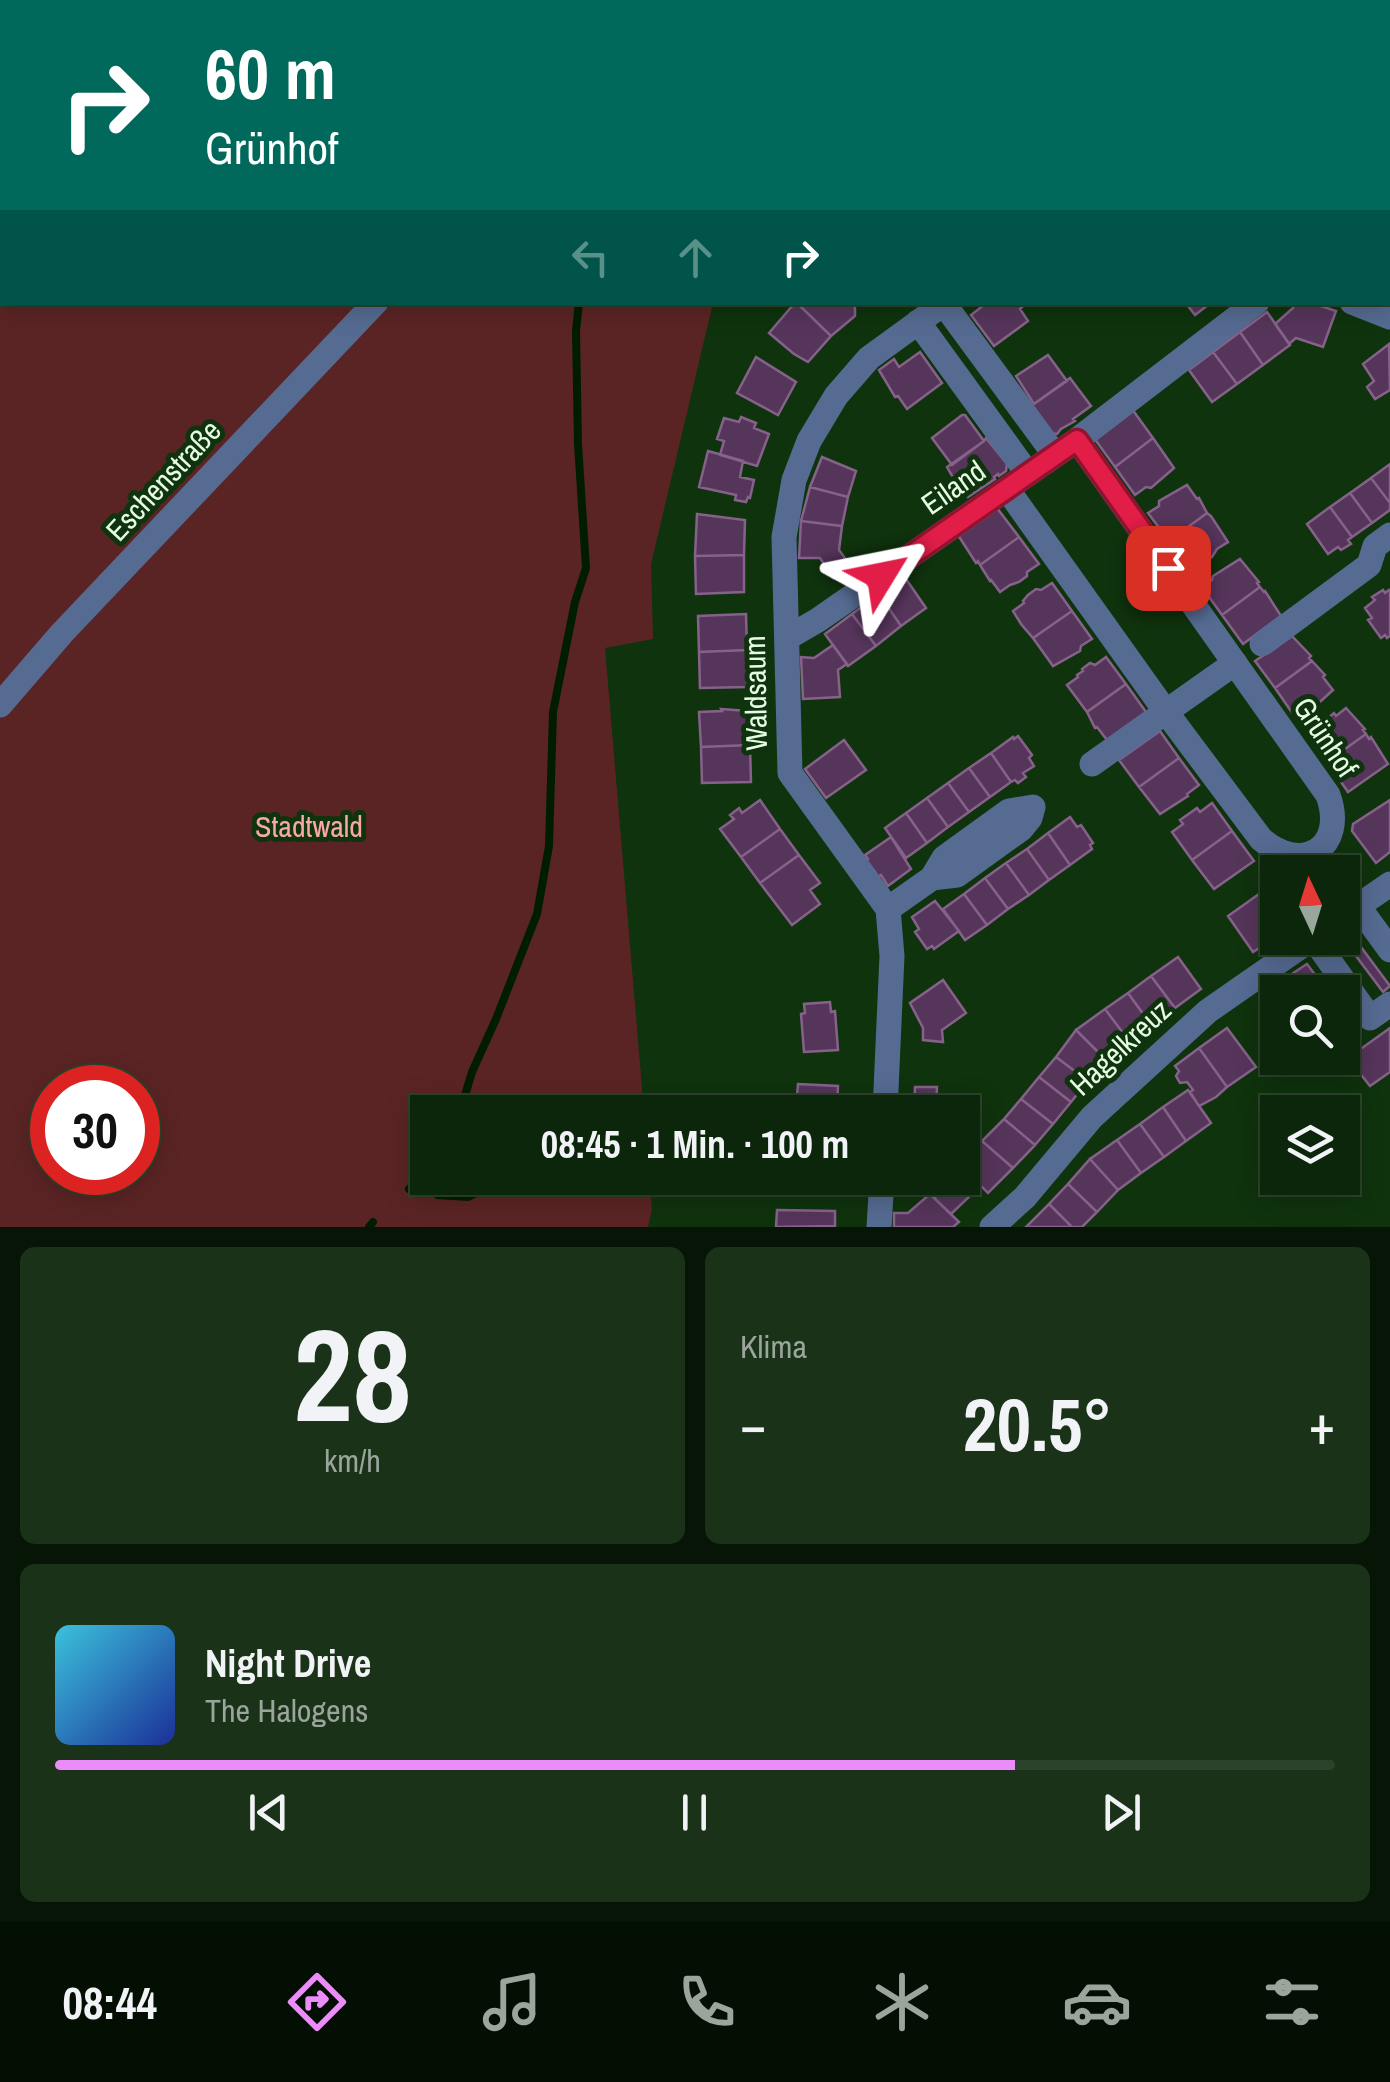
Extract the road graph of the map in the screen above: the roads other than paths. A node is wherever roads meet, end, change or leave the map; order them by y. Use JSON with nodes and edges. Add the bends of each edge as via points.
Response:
{"nodes":[{"id":1,"x":373,"y":305,"type":"edge"},
{"id":2,"x":942,"y":305,"type":"edge"},
{"id":3,"x":946,"y":305,"type":"edge"},
{"id":4,"x":1252,"y":305,"type":"edge"},
{"id":5,"x":1360,"y":305,"type":"edge"},
{"id":6,"x":1390,"y":317,"type":"edge"},
{"id":7,"x":918,"y":322,"type":"junction"},
{"id":8,"x":1077,"y":440,"type":"junction"},
{"id":9,"x":1055,"y":455,"type":"junction"},
{"id":10,"x":1017,"y":482,"type":"junction"},
{"id":11,"x":1390,"y":535,"type":"edge"},
{"id":12,"x":1380,"y":566,"type":"edge"},
{"id":13,"x":787,"y":638,"type":"junction"},
{"id":14,"x":1262,"y":644,"type":"dead end"},
{"id":15,"x":1236,"y":663,"type":"junction"},
{"id":16,"x":0,"y":705,"type":"edge"},
{"id":17,"x":1166,"y":712,"type":"junction"},
{"id":18,"x":1092,"y":764,"type":"dead end"},
{"id":19,"x":1318,"y":850,"type":"junction"},
{"id":20,"x":1322,"y":855,"type":"edge"},
{"id":21,"x":932,"y":878,"type":"dead end"},
{"id":22,"x":1390,"y":884,"type":"edge"},
{"id":23,"x":1360,"y":905,"type":"edge"},
{"id":24,"x":888,"y":909,"type":"junction"},
{"id":25,"x":1360,"y":922,"type":"edge"},
{"id":26,"x":1390,"y":950,"type":"edge"},
{"id":27,"x":1288,"y":955,"type":"edge"},
{"id":28,"x":1325,"y":955,"type":"edge"},
{"id":29,"x":1390,"y":1004,"type":"edge"},
{"id":30,"x":887,"y":1095,"type":"edge"},
{"id":31,"x":881,"y":1195,"type":"edge"},
{"id":32,"x":879,"y":1227,"type":"edge"},
{"id":33,"x":992,"y":1227,"type":"edge"}],
"edges":[{"from":1,"to":16,"type":"street","name":"Eschenstraße"},
{"from":2,"to":7,"type":"street","name":"Waldsaum"},
{"from":3,"to":9,"type":"street"},
{"from":4,"to":8,"type":"street"},
{"from":5,"to":6,"type":"street"},
{"from":7,"to":10,"type":"street"},
{"from":7,"to":13,"type":"street","name":"Waldsaum","via":[[869,358],[809,441],[784,537]]},
{"from":8,"to":9,"type":"street"},
{"from":8,"to":15,"type":"street","name":"Grünhof"},
{"from":9,"to":10,"type":"street","name":"Eiland"},
{"from":10,"to":13,"type":"street","name":"Eiland"},
{"from":10,"to":17,"type":"street"},
{"from":11,"to":12,"type":"street","via":[[1375,546]]},
{"from":12,"to":14,"type":"street"},
{"from":13,"to":24,"type":"street","name":"Waldsaum","via":[[790,773]]},
{"from":15,"to":17,"type":"street"},
{"from":15,"to":19,"type":"street","name":"Grünhof","via":[[1328,795],[1333,832]]},
{"from":17,"to":18,"type":"street"},
{"from":17,"to":19,"type":"street","via":[[1269,846],[1297,856]]},
{"from":19,"to":20,"type":"street"},
{"from":21,"to":24,"type":"street"},
{"from":22,"to":23,"type":"street"},
{"from":24,"to":30,"type":"street"},
{"from":25,"to":26,"type":"street"},
{"from":27,"to":33,"type":"street","name":"Hagelkreuz","via":[[1208,1010],[1092,1117]]},
{"from":28,"to":29,"type":"street","name":"Hagelkreuz","via":[[1370,1018]]},
{"from":31,"to":32,"type":"street"}]}
